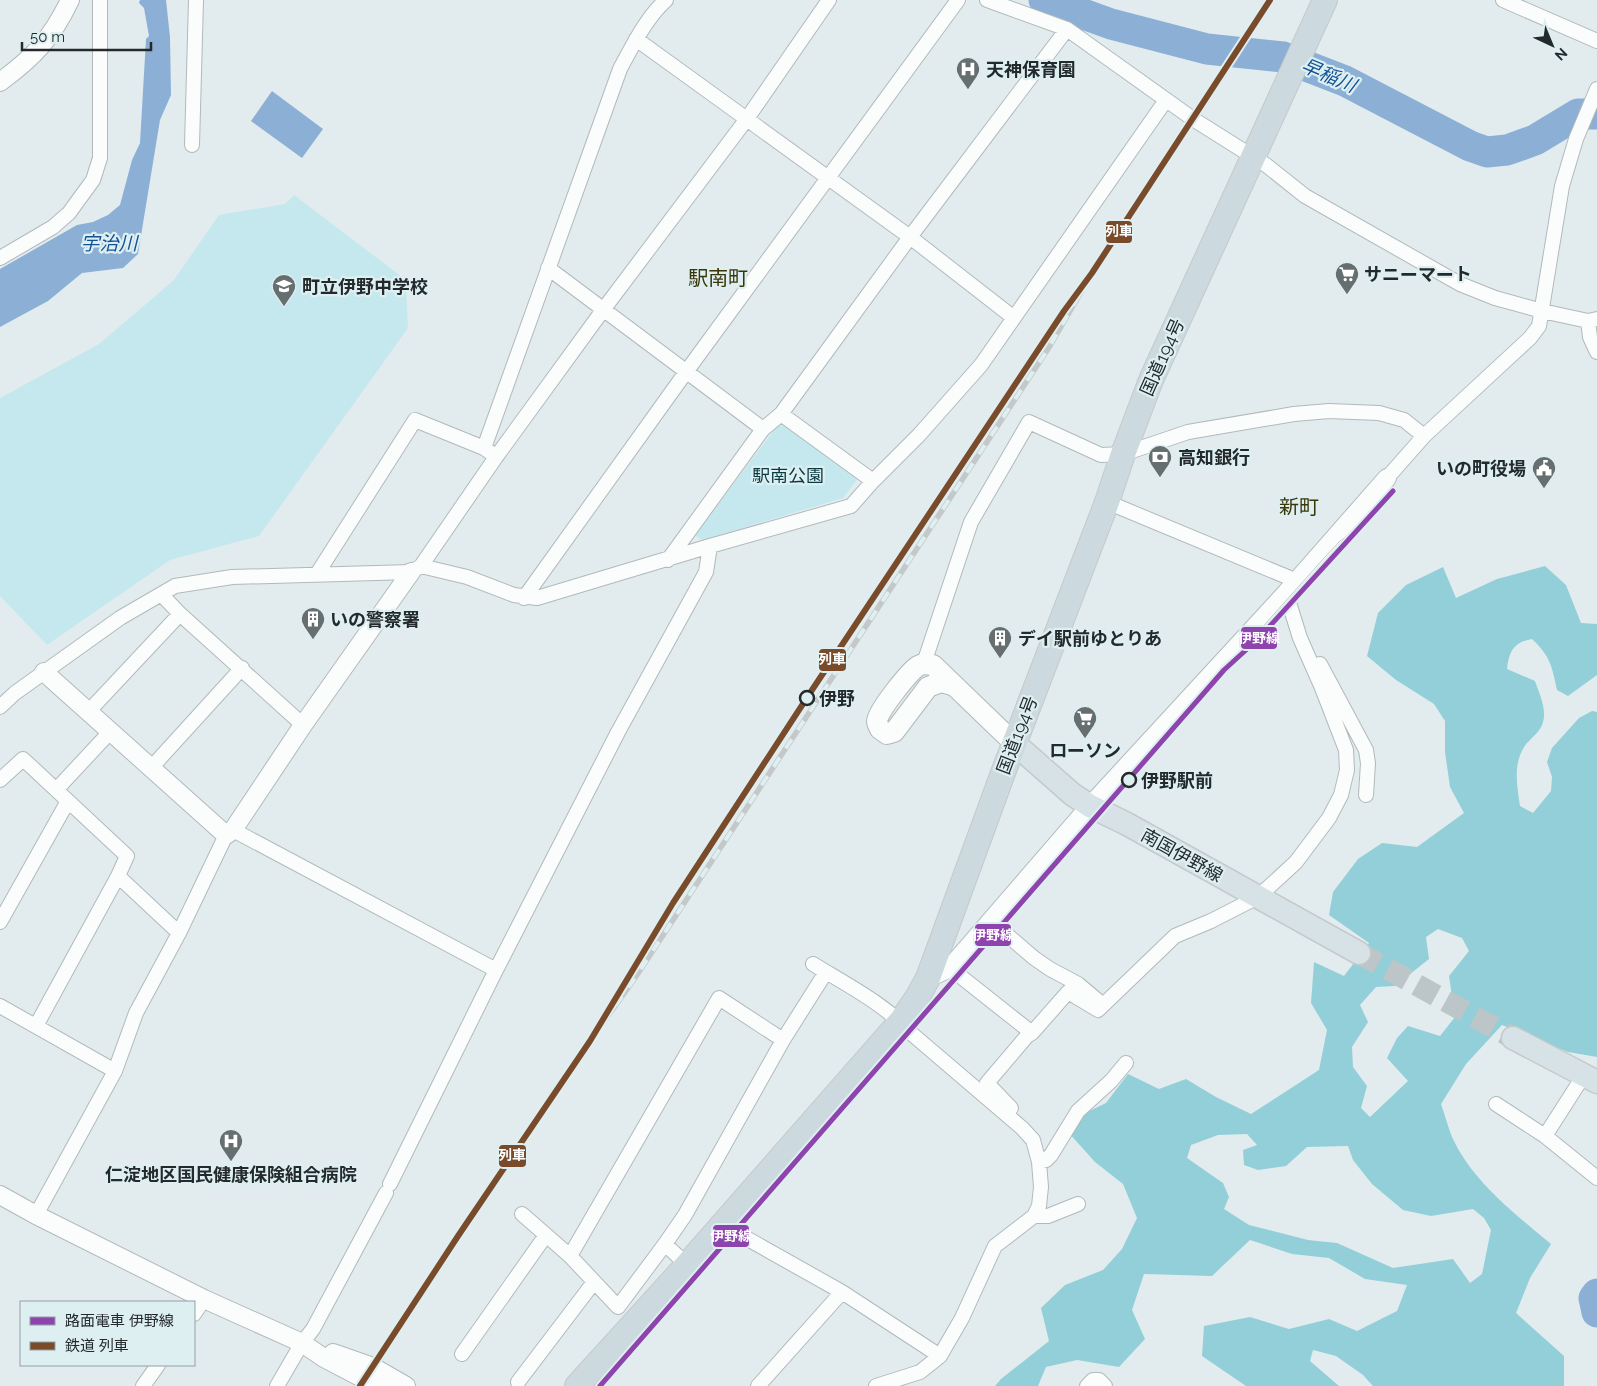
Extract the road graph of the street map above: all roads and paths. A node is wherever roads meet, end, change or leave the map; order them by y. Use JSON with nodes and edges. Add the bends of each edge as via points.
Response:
{"nodes":[{"id":1,"x":70,"y":0,"type":"edge"},
{"id":2,"x":100,"y":0,"type":"edge"},
{"id":3,"x":196,"y":0,"type":"edge"},
{"id":4,"x":666,"y":0,"type":"edge"},
{"id":5,"x":830,"y":0,"type":"edge"},
{"id":6,"x":958,"y":0,"type":"edge"},
{"id":7,"x":986,"y":0,"type":"edge"},
{"id":8,"x":1325,"y":0,"type":"edge"},
{"id":9,"x":1513,"y":2,"type":"edge"},
{"id":10,"x":1067,"y":29,"type":"junction"},
{"id":11,"x":636,"y":40,"type":"junction"},
{"id":12,"x":1597,"y":41,"type":"edge"},
{"id":13,"x":0,"y":82,"type":"edge"},
{"id":14,"x":1595,"y":97,"type":"edge"},
{"id":15,"x":1166,"y":100,"type":"junction"},
{"id":16,"x":746,"y":120,"type":"junction"},
{"id":17,"x":192,"y":145,"type":"dead end"},
{"id":18,"x":1254,"y":158,"type":"junction"},
{"id":19,"x":828,"y":179,"type":"junction"},
{"id":20,"x":910,"y":237,"type":"junction"},
{"id":21,"x":0,"y":258,"type":"edge"},
{"id":22,"x":548,"y":268,"type":"junction"},
{"id":23,"x":603,"y":310,"type":"junction"},
{"id":24,"x":1542,"y":311,"type":"junction"},
{"id":25,"x":1014,"y":318,"type":"junction"},
{"id":26,"x":1592,"y":320,"type":"edge"},
{"id":27,"x":1597,"y":352,"type":"edge"},
{"id":28,"x":686,"y":372,"type":"junction"},
{"id":29,"x":781,"y":414,"type":"junction"},
{"id":30,"x":763,"y":430,"type":"junction"},
{"id":31,"x":1424,"y":436,"type":"junction"},
{"id":32,"x":484,"y":448,"type":"junction"},
{"id":33,"x":1123,"y":454,"type":"junction"},
{"id":34,"x":496,"y":457,"type":"junction"},
{"id":35,"x":1387,"y":478,"type":"joint"},
{"id":36,"x":873,"y":481,"type":"junction"},
{"id":37,"x":1107,"y":502,"type":"junction"},
{"id":38,"x":710,"y":546,"type":"junction"},
{"id":39,"x":668,"y":560,"type":"junction"},
{"id":40,"x":416,"y":569,"type":"junction"},
{"id":41,"x":317,"y":574,"type":"junction"},
{"id":42,"x":1291,"y":587,"type":"junction"},
{"id":43,"x":161,"y":594,"type":"junction"},
{"id":44,"x":524,"y":598,"type":"junction"},
{"id":45,"x":180,"y":614,"type":"junction"},
{"id":46,"x":1300,"y":638,"type":"junction"},
{"id":47,"x":924,"y":663,"type":"junction"},
{"id":48,"x":242,"y":668,"type":"junction"},
{"id":49,"x":44,"y":672,"type":"junction"},
{"id":50,"x":954,"y":686,"type":"junction"},
{"id":51,"x":0,"y":706,"type":"edge"},
{"id":52,"x":88,"y":712,"type":"junction"},
{"id":53,"x":303,"y":725,"type":"junction"},
{"id":54,"x":110,"y":732,"type":"junction"},
{"id":55,"x":1014,"y":743,"type":"junction"},
{"id":56,"x":151,"y":768,"type":"junction"},
{"id":57,"x":0,"y":780,"type":"edge"},
{"id":58,"x":56,"y":790,"type":"junction"},
{"id":59,"x":1366,"y":795,"type":"dead end"},
{"id":60,"x":68,"y":801,"type":"junction"},
{"id":61,"x":1090,"y":806,"type":"junction"},
{"id":62,"x":230,"y":833,"type":"junction"},
{"id":63,"x":118,"y":876,"type":"junction"},
{"id":64,"x":1258,"y":896,"type":"junction"},
{"id":65,"x":0,"y":922,"type":"edge"},
{"id":66,"x":992,"y":922,"type":"junction"},
{"id":67,"x":180,"y":933,"type":"junction"},
{"id":68,"x":1359,"y":954,"type":"tunnel mouth"},
{"id":69,"x":813,"y":964,"type":"dead end"},
{"id":70,"x":950,"y":968,"type":"junction"},
{"id":71,"x":496,"y":970,"type":"junction"},
{"id":72,"x":826,"y":972,"type":"junction"},
{"id":73,"x":928,"y":978,"type":"junction"},
{"id":74,"x":0,"y":1006,"type":"edge"},
{"id":75,"x":1103,"y":1006,"type":"junction"},
{"id":76,"x":901,"y":1021,"type":"junction"},
{"id":77,"x":36,"y":1026,"type":"junction"},
{"id":78,"x":1032,"y":1033,"type":"junction"},
{"id":79,"x":1513,"y":1038,"type":"tunnel mouth"},
{"id":80,"x":783,"y":1040,"type":"junction"},
{"id":81,"x":1126,"y":1063,"type":"dead end"},
{"id":82,"x":115,"y":1071,"type":"junction"},
{"id":83,"x":1590,"y":1078,"type":"edge"},
{"id":84,"x":1496,"y":1104,"type":"dead end"},
{"id":85,"x":1022,"y":1128,"type":"junction"},
{"id":86,"x":1545,"y":1136,"type":"junction"},
{"id":87,"x":1039,"y":1162,"type":"junction"},
{"id":88,"x":1597,"y":1178,"type":"edge"},
{"id":89,"x":0,"y":1195,"type":"edge"},
{"id":90,"x":1078,"y":1204,"type":"dead end"},
{"id":91,"x":522,"y":1214,"type":"dead end"},
{"id":92,"x":36,"y":1215,"type":"junction"},
{"id":93,"x":1034,"y":1216,"type":"junction"},
{"id":94,"x":723,"y":1225,"type":"junction"},
{"id":95,"x":546,"y":1235,"type":"junction"},
{"id":96,"x":665,"y":1244,"type":"junction"},
{"id":97,"x":570,"y":1256,"type":"junction"},
{"id":98,"x":687,"y":1266,"type":"junction"},
{"id":99,"x":594,"y":1282,"type":"junction"},
{"id":100,"x":842,"y":1292,"type":"junction"},
{"id":101,"x":204,"y":1299,"type":"junction"},
{"id":102,"x":195,"y":1312,"type":"edge"},
{"id":103,"x":304,"y":1344,"type":"junction"},
{"id":104,"x":462,"y":1354,"type":"dead end"},
{"id":105,"x":940,"y":1356,"type":"junction"},
{"id":106,"x":157,"y":1366,"type":"edge"},
{"id":107,"x":518,"y":1382,"type":"dead end"},
{"id":108,"x":143,"y":1386,"type":"edge"},
{"id":109,"x":278,"y":1386,"type":"edge"},
{"id":110,"x":380,"y":1386,"type":"edge"},
{"id":111,"x":406,"y":1386,"type":"edge"},
{"id":112,"x":577,"y":1386,"type":"edge"},
{"id":113,"x":758,"y":1386,"type":"edge"},
{"id":114,"x":876,"y":1386,"type":"edge"},
{"id":115,"x":1087,"y":1386,"type":"edge"},
{"id":116,"x":1105,"y":1386,"type":"edge"}],
"edges":[{"from":1,"to":13,"type":"street","via":[[61,20],[37,51]]},
{"from":2,"to":21,"type":"street","via":[[100,158],[93,180],[69,213],[53,227]]},
{"from":3,"to":17,"type":"street"},
{"from":4,"to":11,"type":"street"},
{"from":5,"to":16,"type":"street"},
{"from":6,"to":19,"type":"street"},
{"from":7,"to":10,"type":"street"},
{"from":8,"to":18,"type":"highway","name":"国道194号"},
{"from":9,"to":12,"type":"street"},
{"from":10,"to":15,"type":"street"},
{"from":10,"to":20,"type":"street"},
{"from":11,"to":16,"type":"street"},
{"from":11,"to":22,"type":"street","via":[[620,69]]},
{"from":14,"to":24,"type":"street","via":[[1576,139],[1562,186]]},
{"from":15,"to":18,"type":"street"},
{"from":15,"to":25,"type":"street"},
{"from":16,"to":19,"type":"street"},
{"from":16,"to":23,"type":"street"},
{"from":18,"to":24,"type":"street","via":[[1304,196],[1460,284]]},
{"from":18,"to":33,"type":"highway","name":"国道194号","via":[[1150,380]]},
{"from":19,"to":20,"type":"street"},
{"from":19,"to":28,"type":"street"},
{"from":20,"to":25,"type":"street"},
{"from":20,"to":29,"type":"street"},
{"from":22,"to":23,"type":"street"},
{"from":22,"to":32,"type":"street"},
{"from":23,"to":28,"type":"street"},
{"from":23,"to":34,"type":"street"},
{"from":24,"to":26,"type":"street"},
{"from":24,"to":31,"type":"street","via":[[1539,326],[1530,338]]},
{"from":25,"to":36,"type":"street","via":[[981,365]]},
{"from":26,"to":27,"type":"street","via":[[1590,337]]},
{"from":28,"to":30,"type":"street"},
{"from":28,"to":44,"type":"street"},
{"from":29,"to":30,"type":"street"},
{"from":29,"to":36,"type":"street"},
{"from":30,"to":39,"type":"street"},
{"from":31,"to":33,"type":"street","via":[[1404,420],[1380,413],[1329,411],[1188,432]]},
{"from":31,"to":35,"type":"street"},
{"from":32,"to":34,"type":"street"},
{"from":32,"to":41,"type":"street","via":[[415,420]]},
{"from":33,"to":37,"type":"highway","name":"国道194号"},
{"from":33,"to":47,"type":"street","via":[[1101,455],[1029,422],[972,522]]},
{"from":34,"to":40,"type":"street"},
{"from":35,"to":42,"type":"street"},
{"from":36,"to":38,"type":"street","via":[[851,506]]},
{"from":37,"to":42,"type":"street"},
{"from":37,"to":55,"type":"highway","name":"国道194号"},
{"from":38,"to":39,"type":"street"},
{"from":38,"to":71,"type":"street","via":[[706,572],[618,732]]},
{"from":39,"to":44,"type":"street","via":[[537,598]]},
{"from":40,"to":41,"type":"street"},
{"from":40,"to":44,"type":"street","via":[[467,576]]},
{"from":40,"to":53,"type":"street"},
{"from":41,"to":43,"type":"street","via":[[232,576],[175,586]]},
{"from":42,"to":46,"type":"street"},
{"from":42,"to":61,"type":"street"},
{"from":43,"to":45,"type":"street"},
{"from":43,"to":49,"type":"street","via":[[120,618]]},
{"from":45,"to":48,"type":"street"},
{"from":45,"to":52,"type":"street"},
{"from":46,"to":59,"type":"street","via":[[1321,665],[1366,750]]},
{"from":46,"to":64,"type":"street","via":[[1337,724],[1346,750],[1347,770],[1341,795],[1330,818],[1296,862]]},
{"from":47,"to":50,"type":"main road","via":[[933,665]]},
{"from":47,"to":50,"type":"main road","via":[[906,677],[881,712],[877,721],[880,729],[887,734],[894,732],[928,687],[941,682]]},
{"from":48,"to":53,"type":"street"},
{"from":48,"to":56,"type":"street"},
{"from":49,"to":51,"type":"street"},
{"from":49,"to":52,"type":"street"},
{"from":50,"to":55,"type":"main road"},
{"from":52,"to":54,"type":"street"},
{"from":53,"to":62,"type":"street"},
{"from":54,"to":56,"type":"street"},
{"from":54,"to":58,"type":"street"},
{"from":55,"to":61,"type":"main road","name":"南国伊野線"},
{"from":55,"to":73,"type":"highway","name":"国道194号"},
{"from":56,"to":62,"type":"street"},
{"from":57,"to":58,"type":"street","via":[[23,758]]},
{"from":58,"to":60,"type":"street"},
{"from":60,"to":63,"type":"street","via":[[127,856]]},
{"from":60,"to":65,"type":"street"},
{"from":61,"to":64,"type":"main road","name":"南国伊野線"},
{"from":61,"to":66,"type":"street"},
{"from":62,"to":67,"type":"street"},
{"from":62,"to":71,"type":"street"},
{"from":63,"to":67,"type":"street"},
{"from":63,"to":77,"type":"street"},
{"from":64,"to":68,"type":"main road","name":"南国伊野線"},
{"from":64,"to":75,"type":"street","via":[[1175,936]]},
{"from":66,"to":70,"type":"street"},
{"from":66,"to":75,"type":"street","via":[[1034,958],[1078,984]]},
{"from":67,"to":82,"type":"street","via":[[136,1014]]},
{"from":69,"to":72,"type":"street"},
{"from":70,"to":73,"type":"street"},
{"from":70,"to":78,"type":"street"},
{"from":71,"to":103,"type":"street","via":[[388,1188]]},
{"from":72,"to":76,"type":"street"},
{"from":72,"to":80,"type":"street"},
{"from":73,"to":76,"type":"highway","name":"国道194号"},
{"from":74,"to":77,"type":"street"},
{"from":75,"to":78,"type":"street","via":[[1098,1010],[1068,992]]},
{"from":76,"to":85,"type":"street"},
{"from":76,"to":94,"type":"highway","name":"国道194号"},
{"from":77,"to":82,"type":"street"},
{"from":78,"to":85,"type":"street","via":[[987,1083],[1015,1113]]},
{"from":79,"to":83,"type":"main road"},
{"from":80,"to":96,"type":"street","via":[[685,1215]]},
{"from":80,"to":97,"type":"street","via":[[720,998]]},
{"from":81,"to":87,"type":"street","via":[[1078,1111],[1052,1155]]},
{"from":82,"to":92,"type":"street"},
{"from":83,"to":86,"type":"street"},
{"from":84,"to":86,"type":"street"},
{"from":85,"to":87,"type":"street","via":[[1032,1140]]},
{"from":86,"to":88,"type":"street"},
{"from":87,"to":93,"type":"street","via":[[1040,1196]]},
{"from":89,"to":92,"type":"street"},
{"from":90,"to":93,"type":"street","via":[[1048,1216]]},
{"from":91,"to":95,"type":"street"},
{"from":92,"to":101,"type":"street"},
{"from":93,"to":105,"type":"street","via":[[995,1246],[962,1318]]},
{"from":94,"to":98,"type":"highway","name":"国道194号"},
{"from":94,"to":100,"type":"street"},
{"from":95,"to":97,"type":"street"},
{"from":95,"to":104,"type":"street"},
{"from":96,"to":98,"type":"street"},
{"from":96,"to":99,"type":"street","via":[[618,1307]]},
{"from":97,"to":99,"type":"street"},
{"from":98,"to":112,"type":"highway","name":"国道194号"},
{"from":99,"to":107,"type":"street"},
{"from":100,"to":105,"type":"street"},
{"from":100,"to":113,"type":"street"},
{"from":101,"to":102,"type":"street"},
{"from":101,"to":103,"type":"street"},
{"from":103,"to":109,"type":"street"},
{"from":103,"to":110,"type":"street","via":[[324,1358]]},
{"from":103,"to":111,"type":"street","via":[[373,1367]]},
{"from":105,"to":114,"type":"street","via":[[920,1372]]},
{"from":106,"to":108,"type":"street"},
{"from":115,"to":116,"type":"street","via":[[1093,1380],[1099,1380]]}]}
